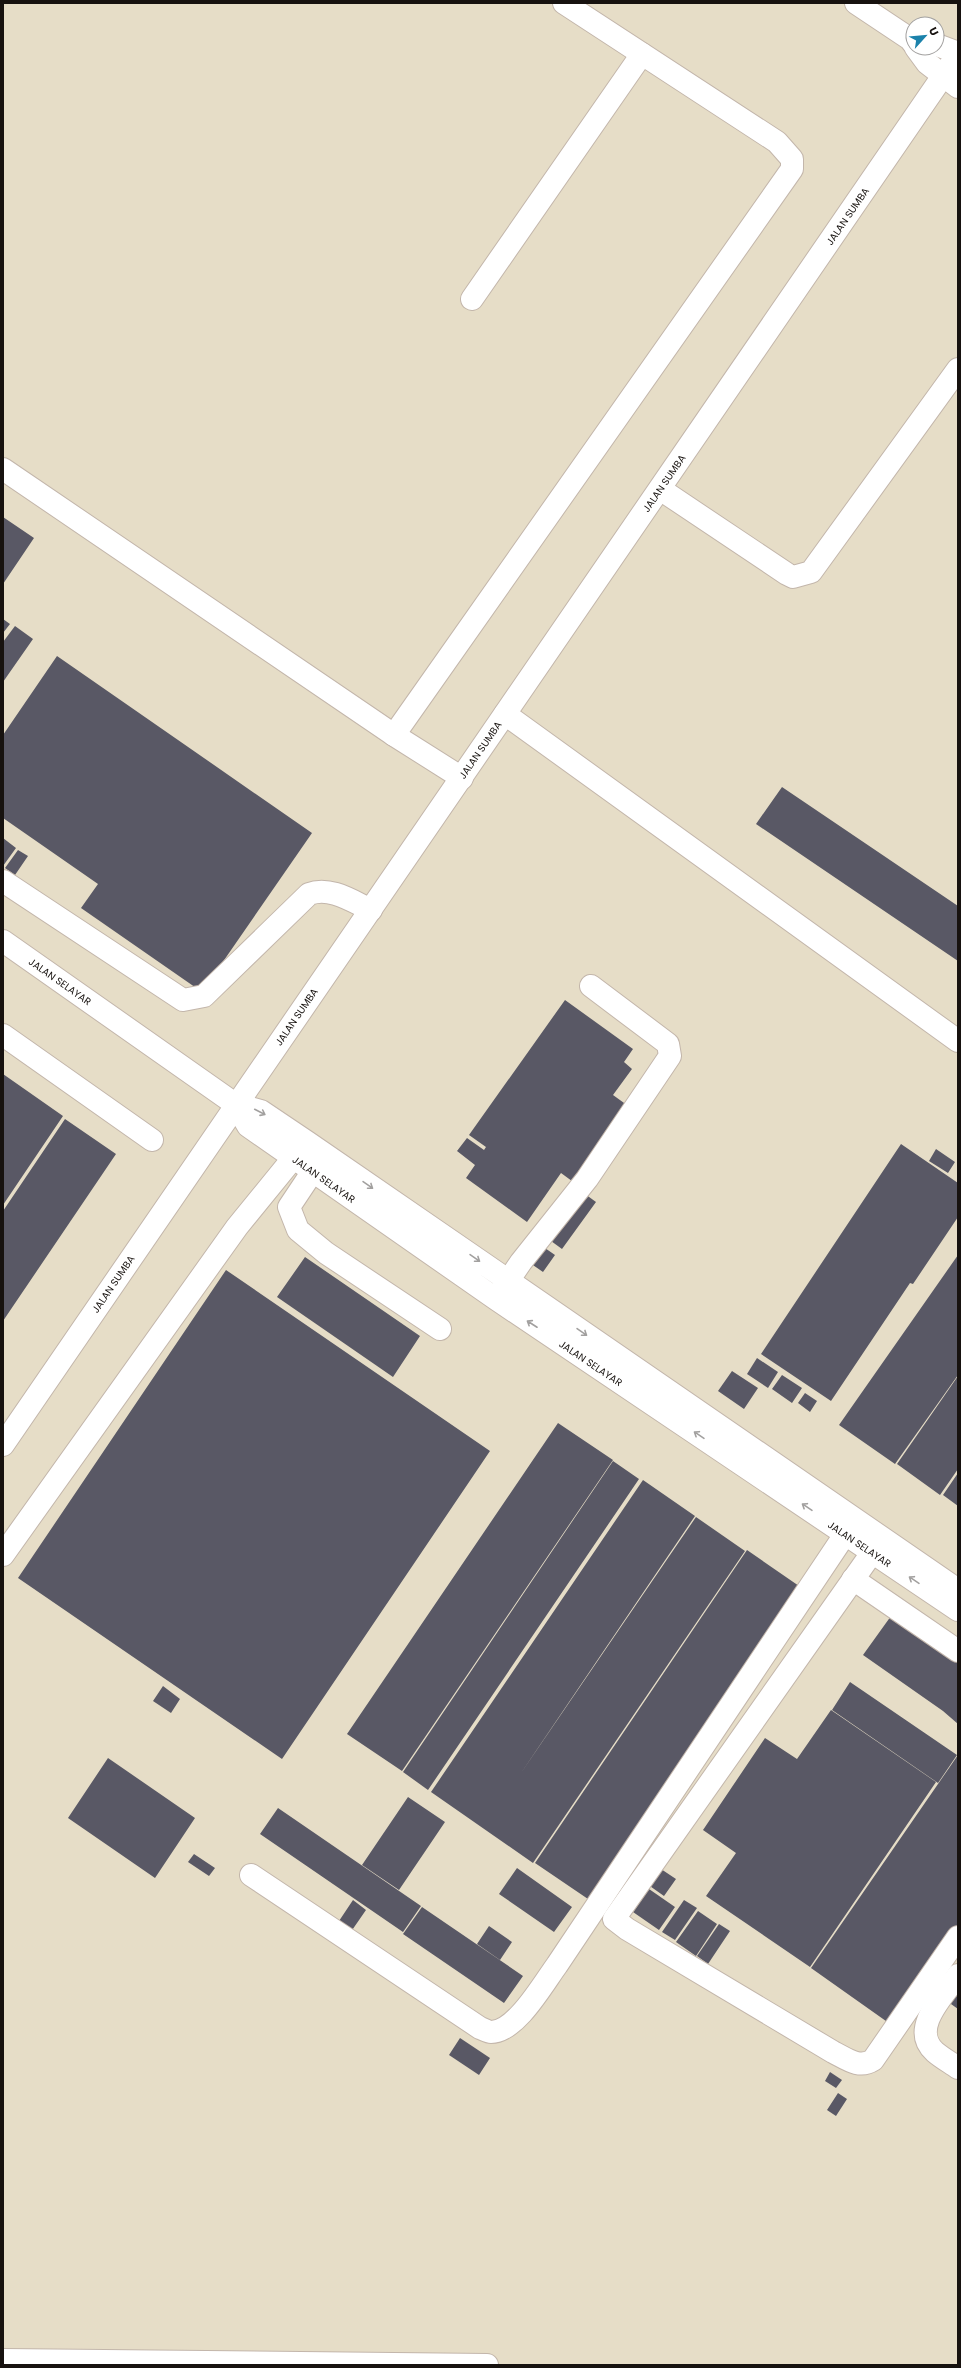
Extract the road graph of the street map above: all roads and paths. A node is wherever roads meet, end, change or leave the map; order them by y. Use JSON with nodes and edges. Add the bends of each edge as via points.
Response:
{"nodes":[{"id":1,"x":564,"y":3,"type":"edge"},
{"id":2,"x":856,"y":3,"type":"edge"},
{"id":3,"x":905,"y":37,"type":"edge"},
{"id":4,"x":945,"y":48,"type":"edge"},
{"id":5,"x":642,"y":54,"type":"junction"},
{"id":6,"x":958,"y":54,"type":"edge"},
{"id":7,"x":923,"y":56,"type":"edge"},
{"id":8,"x":950,"y":82,"type":"edge"},
{"id":9,"x":472,"y":299,"type":"dead end"},
{"id":10,"x":958,"y":369,"type":"edge"},
{"id":11,"x":3,"y":470,"type":"edge"},
{"id":12,"x":660,"y":489,"type":"junction"},
{"id":13,"x":505,"y":714,"type":"junction"},
{"id":14,"x":394,"y":736,"type":"junction"},
{"id":15,"x":462,"y":778,"type":"junction"},
{"id":16,"x":3,"y":881,"type":"edge"},
{"id":17,"x":371,"y":910,"type":"junction"},
{"id":18,"x":3,"y":942,"type":"edge"},
{"id":19,"x":591,"y":986,"type":"dead end"},
{"id":20,"x":3,"y":1035,"type":"edge"},
{"id":21,"x":958,"y":1041,"type":"edge"},
{"id":22,"x":235,"y":1104,"type":"junction"},
{"id":23,"x":152,"y":1140,"type":"dead end"},
{"id":24,"x":301,"y":1150,"type":"junction"},
{"id":25,"x":313,"y":1171,"type":"junction"},
{"id":26,"x":268,"y":1192,"type":"junction"},
{"id":27,"x":289,"y":1207,"type":"junction"},
{"id":28,"x":508,"y":1281,"type":"junction"},
{"id":29,"x":496,"y":1300,"type":"junction"},
{"id":30,"x":440,"y":1329,"type":"dead end"},
{"id":31,"x":604,"y":1359,"type":"junction"},
{"id":32,"x":3,"y":1445,"type":"edge"},
{"id":33,"x":850,"y":1527,"type":"junction"},
{"id":34,"x":877,"y":1545,"type":"junction"},
{"id":35,"x":3,"y":1555,"type":"edge"},
{"id":36,"x":853,"y":1579,"type":"junction"},
{"id":37,"x":952,"y":1596,"type":"edge"},
{"id":38,"x":958,"y":1651,"type":"edge"},
{"id":39,"x":251,"y":1875,"type":"dead end"},
{"id":40,"x":958,"y":1937,"type":"edge"},
{"id":41,"x":958,"y":1975,"type":"edge"},
{"id":42,"x":958,"y":2068,"type":"edge"},
{"id":43,"x":3,"y":2360,"type":"edge"},
{"id":44,"x":487,"y":2365,"type":"edge"}],
"edges":[{"from":1,"to":5,"type":"street"},
{"from":2,"to":3,"type":"street"},
{"from":4,"to":6,"type":"street"},
{"from":5,"to":9,"type":"street"},
{"from":5,"to":14,"type":"street","via":[[777,142],[792,159],[792,169]]},
{"from":6,"to":8,"type":"street","name":"JALAN SUMBA"},
{"from":7,"to":8,"type":"street"},
{"from":8,"to":12,"type":"street","name":"JALAN SUMBA"},
{"from":10,"to":12,"type":"street","via":[[811,572],[793,577],[787,574]]},
{"from":11,"to":14,"type":"street"},
{"from":12,"to":13,"type":"street","name":"JALAN SUMBA"},
{"from":13,"to":15,"type":"street","name":"JALAN SUMBA"},
{"from":13,"to":21,"type":"street"},
{"from":14,"to":15,"type":"street"},
{"from":15,"to":17,"type":"street","name":"JALAN SUMBA"},
{"from":16,"to":17,"type":"street","via":[[183,1000],[204,996],[309,894],[317,891],[335,894]]},
{"from":17,"to":22,"type":"street","name":"JALAN SUMBA"},
{"from":18,"to":22,"type":"street","name":"JALAN SELAYAR"},
{"from":19,"to":28,"type":"street","via":[[668,1044],[670,1056],[587,1179]]},
{"from":20,"to":23,"type":"street"},
{"from":22,"to":24,"type":"street","name":"JALAN SELAYAR","via":[[248,1126]]},
{"from":22,"to":32,"type":"street","name":"JALAN SUMBA"},
{"from":24,"to":25,"type":"street","name":"JALAN SELAYAR"},
{"from":24,"to":26,"type":"street"},
{"from":24,"to":28,"type":"street","name":"JALAN SELAYAR","one_way":true},
{"from":25,"to":27,"type":"street"},
{"from":25,"to":29,"type":"street","name":"JALAN SELAYAR"},
{"from":26,"to":27,"type":"street"},
{"from":26,"to":35,"type":"street","via":[[233,1233]]},
{"from":27,"to":30,"type":"street","via":[[298,1230],[326,1253]]},
{"from":28,"to":29,"type":"street"},
{"from":28,"to":31,"type":"street","name":"JALAN SELAYAR","one_way":true},
{"from":31,"to":29,"type":"street","name":"JALAN SELAYAR","one_way":true},
{"from":31,"to":33,"type":"street","name":"JALAN SELAYAR"},
{"from":33,"to":34,"type":"street","name":"JALAN SELAYAR"},
{"from":33,"to":39,"type":"street","via":[[557,1965],[516,2020],[503,2029],[491,2032],[480,2028]]},
{"from":34,"to":36,"type":"street"},
{"from":34,"to":37,"type":"street","name":"JALAN SELAYAR"},
{"from":36,"to":38,"type":"street"},
{"from":36,"to":40,"type":"street","via":[[614,1919],[856,2064],[865,2064],[877,2053]]},
{"from":41,"to":42,"type":"street","via":[[926,2022],[925,2035],[934,2051]]},
{"from":43,"to":44,"type":"street"}]}
